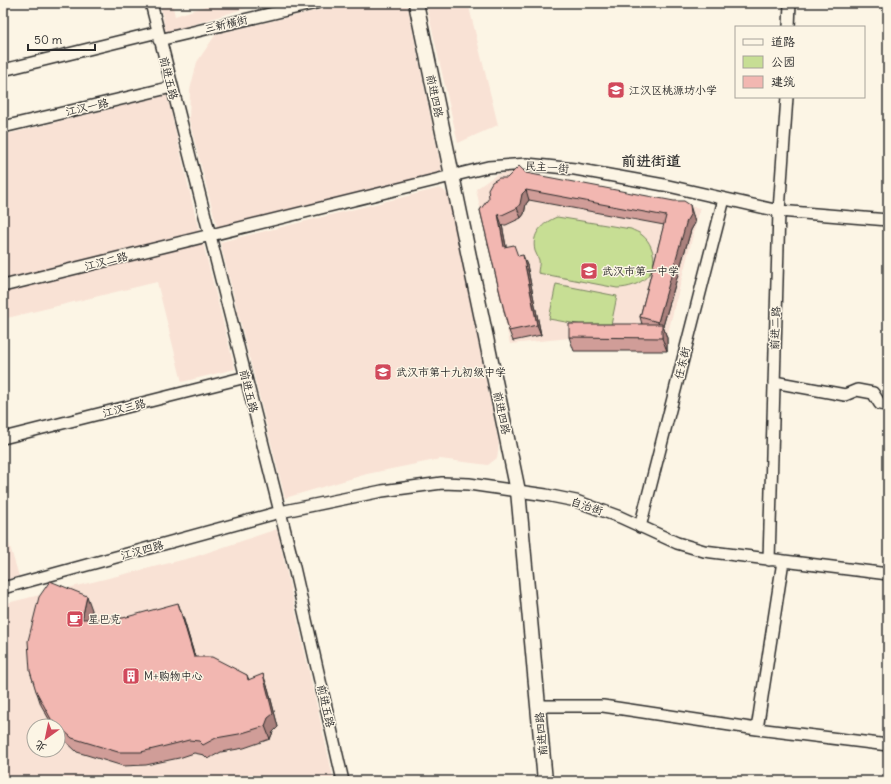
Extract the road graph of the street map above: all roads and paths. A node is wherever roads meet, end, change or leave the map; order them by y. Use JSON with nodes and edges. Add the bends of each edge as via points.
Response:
{"nodes":[{"id":1,"x":151,"y":3,"type":"edge"},
{"id":2,"x":316,"y":3,"type":"edge"},
{"id":3,"x":416,"y":3,"type":"edge"},
{"id":4,"x":790,"y":3,"type":"edge"},
{"id":5,"x":789,"y":26,"type":"edge"},
{"id":6,"x":159,"y":36,"type":"junction"},
{"id":7,"x":3,"y":70,"type":"edge"},
{"id":8,"x":172,"y":87,"type":"junction"},
{"id":9,"x":787,"y":98,"type":"edge"},
{"id":10,"x":3,"y":127,"type":"edge"},
{"id":11,"x":452,"y":177,"type":"junction"},
{"id":12,"x":724,"y":199,"type":"junction"},
{"id":13,"x":779,"y":211,"type":"junction"},
{"id":14,"x":888,"y":220,"type":"edge"},
{"id":15,"x":210,"y":236,"type":"junction"},
{"id":16,"x":3,"y":286,"type":"edge"},
{"id":17,"x":246,"y":377,"type":"junction"},
{"id":18,"x":774,"y":382,"type":"junction"},
{"id":19,"x":888,"y":405,"type":"edge"},
{"id":20,"x":3,"y":438,"type":"edge"},
{"id":21,"x":518,"y":491,"type":"junction"},
{"id":22,"x":280,"y":512,"type":"junction"},
{"id":23,"x":640,"y":527,"type":"junction"},
{"id":24,"x":769,"y":560,"type":"junction"},
{"id":25,"x":783,"y":561,"type":"junction"},
{"id":26,"x":888,"y":574,"type":"edge"},
{"id":27,"x":3,"y":588,"type":"edge"},
{"id":28,"x":539,"y":706,"type":"junction"},
{"id":29,"x":757,"y":729,"type":"junction"},
{"id":30,"x":888,"y":745,"type":"edge"},
{"id":31,"x":343,"y":781,"type":"edge"},
{"id":32,"x":545,"y":781,"type":"edge"}],
"edges":[{"from":1,"to":6,"type":"street","name":"前进五路"},
{"from":2,"to":6,"type":"street","name":"三新横街"},
{"from":3,"to":11,"type":"main road","name":"前进四路"},
{"from":4,"to":5,"type":"street"},
{"from":6,"to":7,"type":"street","name":"三新横街"},
{"from":6,"to":8,"type":"street","name":"前进五路"},
{"from":8,"to":10,"type":"street","name":"江汉一路"},
{"from":8,"to":15,"type":"street","name":"前进五路"},
{"from":9,"to":13,"type":"street","name":"前进二路"},
{"from":11,"to":12,"type":"street","name":"民主一街","via":[[488,168],[527,164],[575,169]]},
{"from":11,"to":15,"type":"street","name":"民主一街"},
{"from":11,"to":21,"type":"main road","name":"前进四路"},
{"from":12,"to":13,"type":"street","name":"民主一街"},
{"from":12,"to":23,"type":"street","name":"任东街"},
{"from":13,"to":14,"type":"street","name":"民主一街"},
{"from":13,"to":18,"type":"street","name":"前进二路"},
{"from":15,"to":16,"type":"street","name":"江汉二路"},
{"from":15,"to":17,"type":"street","name":"前进五路"},
{"from":17,"to":20,"type":"street","name":"江汉三路"},
{"from":17,"to":22,"type":"street","name":"前进五路"},
{"from":18,"to":19,"type":"street","via":[[845,395],[857,390],[873,393],[880,404]]},
{"from":18,"to":24,"type":"street","name":"前进二路"},
{"from":21,"to":22,"type":"street","name":"自治街","via":[[442,483],[382,491]]},
{"from":21,"to":23,"type":"street","name":"自治街","via":[[576,501]]},
{"from":21,"to":28,"type":"main road","name":"前进四路"},
{"from":22,"to":27,"type":"street","name":"江汉四路"},
{"from":22,"to":31,"type":"street","name":"前进五路"},
{"from":23,"to":24,"type":"street","name":"自治街","via":[[704,551]]},
{"from":24,"to":25,"type":"street","name":"自治街"},
{"from":25,"to":26,"type":"street","name":"自治街"},
{"from":25,"to":29,"type":"street"},
{"from":28,"to":29,"type":"street","via":[[603,706]]},
{"from":28,"to":32,"type":"main road","name":"前进四路"},
{"from":29,"to":30,"type":"street"}]}
